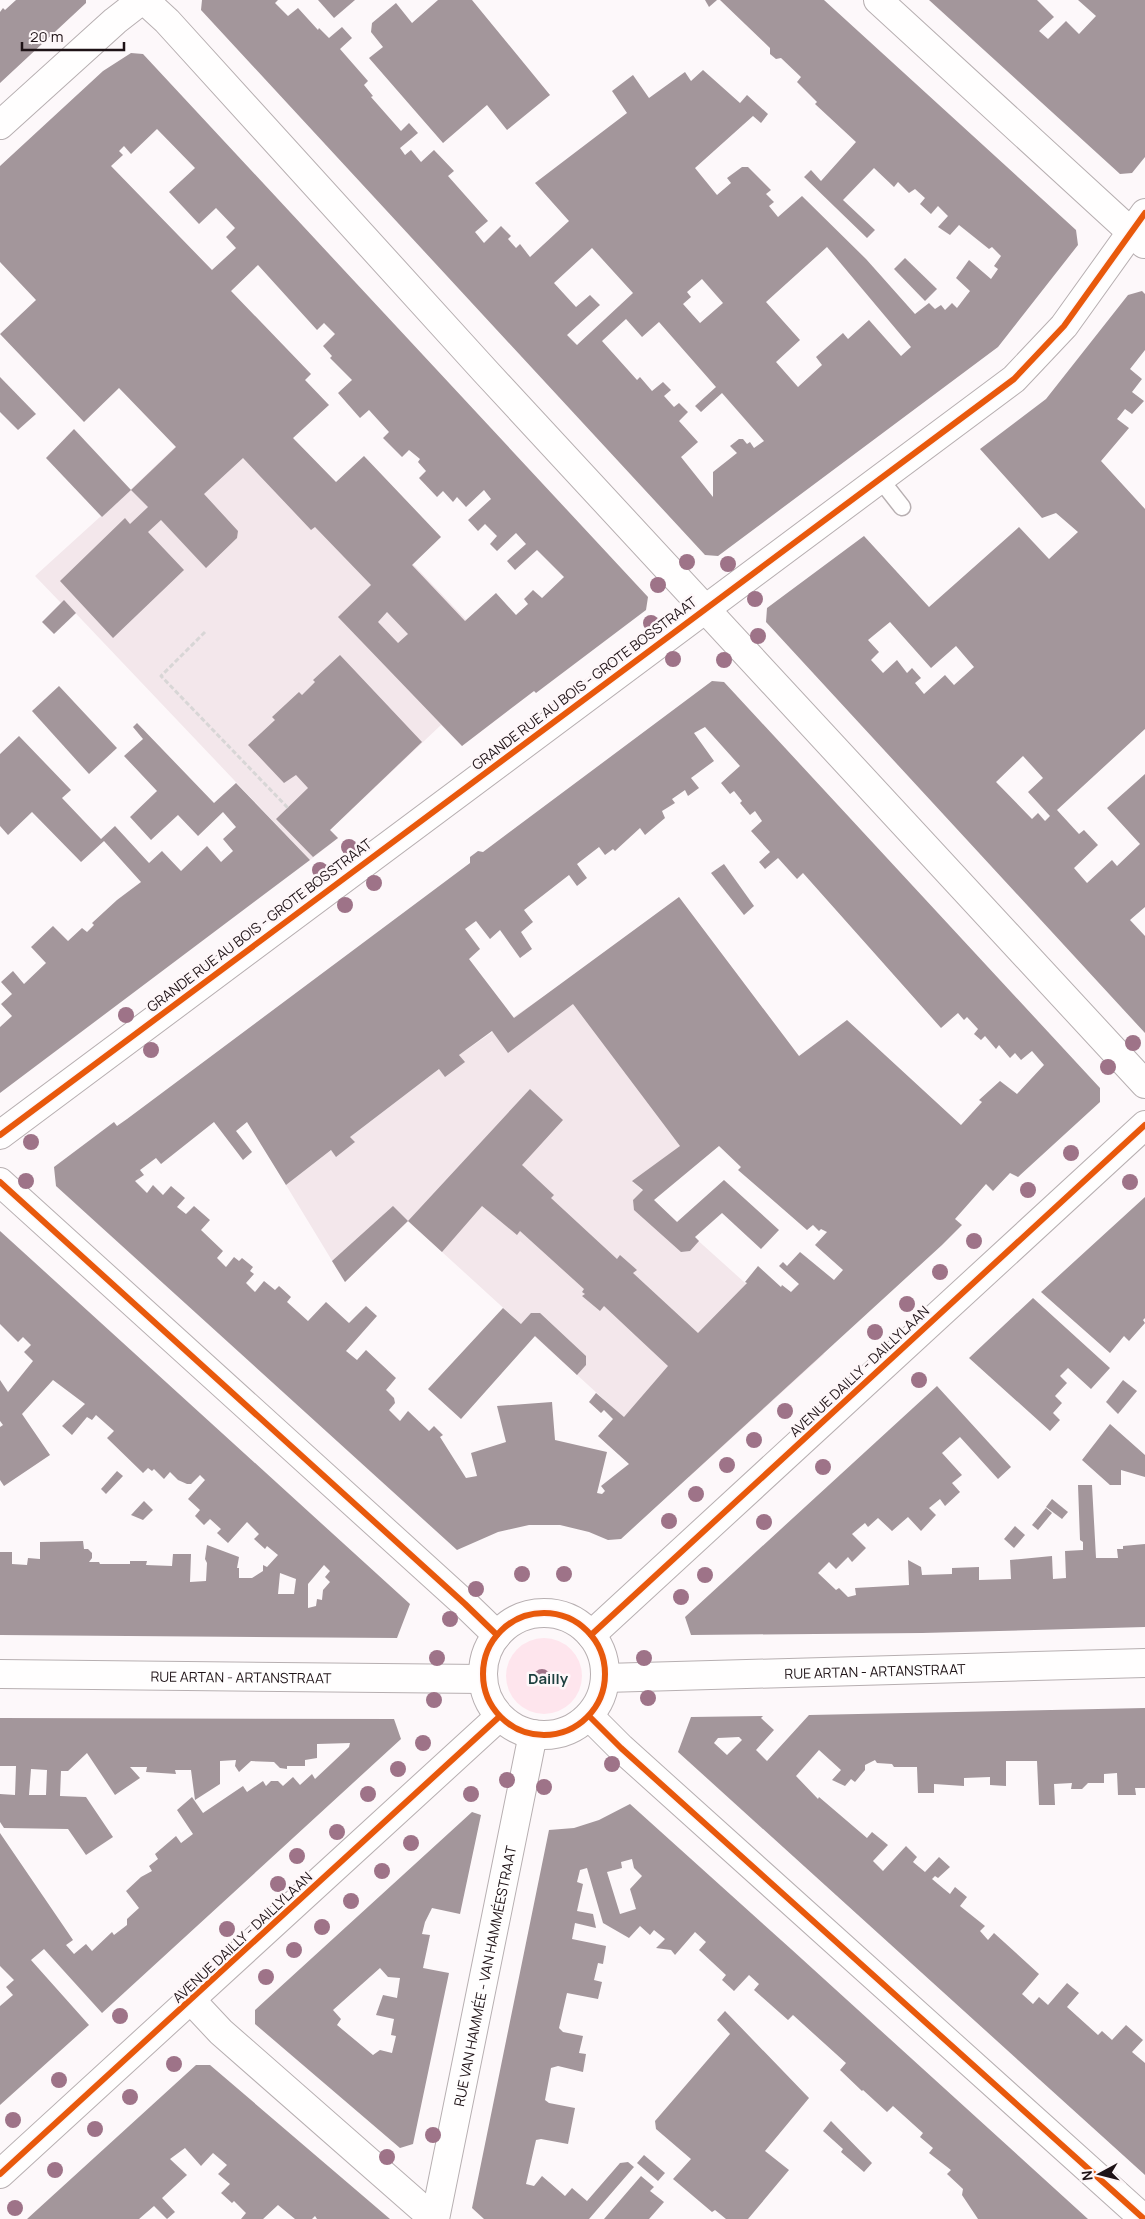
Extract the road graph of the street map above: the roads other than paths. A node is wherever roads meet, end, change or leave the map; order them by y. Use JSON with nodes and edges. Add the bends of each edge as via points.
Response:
{"nodes":[{"id":1,"x":143,"y":0,"type":"edge"},
{"id":2,"x":878,"y":0,"type":"edge"},
{"id":3,"x":0,"y":125,"type":"edge"},
{"id":4,"x":1140,"y":230,"type":"edge"},
{"id":5,"x":880,"y":479,"type":"junction"},
{"id":6,"x":902,"y":507,"type":"dead end"},
{"id":7,"x":706,"y":609,"type":"junction"},
{"id":8,"x":1145,"y":1084,"type":"edge"},
{"id":9,"x":1145,"y":1125,"type":"edge"},
{"id":10,"x":0,"y":1135,"type":"edge"},
{"id":11,"x":0,"y":1182,"type":"edge"},
{"id":12,"x":497,"y":1635,"type":"junction"},
{"id":13,"x":591,"y":1635,"type":"junction"},
{"id":14,"x":1145,"y":1663,"type":"edge"},
{"id":15,"x":0,"y":1674,"type":"edge"},
{"id":16,"x":605,"y":1678,"type":"junction"},
{"id":17,"x":483,"y":1679,"type":"junction"},
{"id":18,"x":499,"y":1716,"type":"junction"},
{"id":19,"x":589,"y":1716,"type":"junction"},
{"id":20,"x":533,"y":1734,"type":"junction"},
{"id":21,"x":192,"y":2000,"type":"junction"},
{"id":22,"x":0,"y":2174,"type":"edge"},
{"id":23,"x":435,"y":2219,"type":"edge"},
{"id":24,"x":1144,"y":2219,"type":"edge"}],
"edges":[{"from":1,"to":3,"type":"street","via":[[115,21]]},
{"from":1,"to":7,"type":"street","via":[[167,21]]},
{"from":2,"to":4,"type":"street"},
{"from":4,"to":5,"type":"street","name":"GRANDE RUE AU BOIS - GROTE BOSSTRAAT","via":[[1064,326],[1014,378]]},
{"from":5,"to":6,"type":"lane"},
{"from":5,"to":7,"type":"street","name":"GRANDE RUE AU BOIS - GROTE BOSSTRAAT"},
{"from":7,"to":8,"type":"street"},
{"from":7,"to":10,"type":"street","name":"GRANDE RUE AU BOIS - GROTE BOSSTRAAT"},
{"from":9,"to":13,"type":"street","name":"AVENUE DAILLY - DAILLYLAAN"},
{"from":11,"to":12,"type":"street"},
{"from":12,"to":13,"type":"street","via":[[516,1619],[542,1612],[570,1618]]},
{"from":12,"to":17,"type":"street","via":[[486,1655]]},
{"from":13,"to":16,"type":"street","via":[[602,1654]]},
{"from":14,"to":16,"type":"street","name":"RUE ARTAN - ARTANSTRAAT"},
{"from":15,"to":17,"type":"street","name":"RUE ARTAN - ARTANSTRAAT"},
{"from":16,"to":19,"type":"street","via":[[600,1699]]},
{"from":17,"to":18,"type":"street","via":[[487,1698]]},
{"from":18,"to":20,"type":"street","via":[[515,1728]]},
{"from":18,"to":21,"type":"street","name":"AVENUE DAILLY - DAILLYLAAN"},
{"from":19,"to":20,"type":"street","via":[[574,1728],[553,1735]]},
{"from":19,"to":24,"type":"street"},
{"from":20,"to":23,"type":"street","name":"RUE VAN HAMMÉE - VAN HAMMÉESTRAAT"},
{"from":21,"to":22,"type":"street","name":"AVENUE DAILLY - DAILLYLAAN"},
{"from":21,"to":23,"type":"street","via":[[220,2032]]}]}
